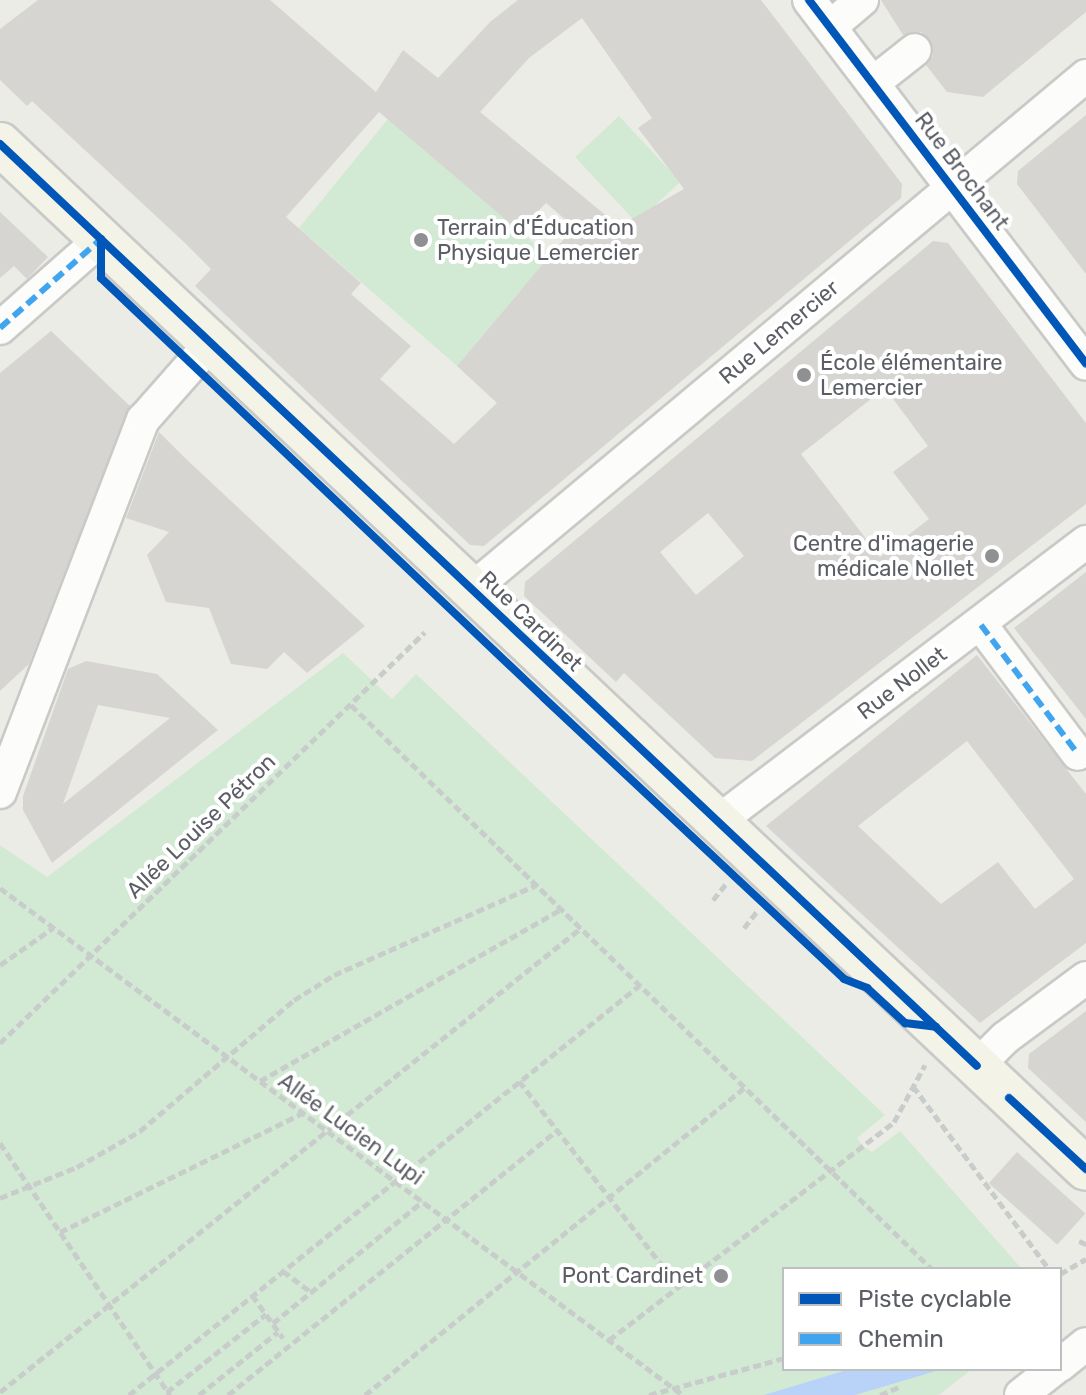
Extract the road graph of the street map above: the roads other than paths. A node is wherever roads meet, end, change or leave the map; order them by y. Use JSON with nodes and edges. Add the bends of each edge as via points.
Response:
{"nodes":[{"id":1,"x":809,"y":0,"type":"edge"},
{"id":2,"x":862,"y":0,"type":"edge"},
{"id":3,"x":830,"y":27,"type":"junction"},
{"id":4,"x":915,"y":50,"type":"dead end"},
{"id":5,"x":1086,"y":76,"type":"edge"},
{"id":6,"x":873,"y":83,"type":"junction"},
{"id":7,"x":0,"y":144,"type":"edge"},
{"id":8,"x":952,"y":187,"type":"junction"},
{"id":9,"x":101,"y":239,"type":"junction"},
{"id":10,"x":0,"y":328,"type":"edge"},
{"id":11,"x":211,"y":343,"type":"junction"},
{"id":12,"x":1086,"y":363,"type":"edge"},
{"id":13,"x":1086,"y":542,"type":"edge"},
{"id":14,"x":472,"y":589,"type":"junction"},
{"id":15,"x":981,"y":625,"type":"junction"},
{"id":16,"x":1078,"y":754,"type":"dead end"},
{"id":17,"x":0,"y":792,"type":"edge"},
{"id":18,"x":716,"y":823,"type":"junction"},
{"id":19,"x":1086,"y":978,"type":"edge"},
{"id":20,"x":977,"y":1066,"type":"junction"},
{"id":21,"x":1086,"y":1169,"type":"edge"},
{"id":22,"x":1086,"y":1344,"type":"edge"},
{"id":23,"x":1062,"y":1363,"type":"edge"},
{"id":24,"x":1051,"y":1371,"type":"edge"},
{"id":25,"x":1021,"y":1395,"type":"edge"}],
"edges":[{"from":1,"to":3,"type":"street","name":"Rue Brochant"},
{"from":2,"to":3,"type":"street"},
{"from":3,"to":6,"type":"street","name":"Rue Brochant"},
{"from":4,"to":6,"type":"street"},
{"from":5,"to":8,"type":"street","name":"Rue Lemercier"},
{"from":6,"to":8,"type":"street","name":"Rue Brochant"},
{"from":7,"to":9,"type":"main road","name":"Rue Cardinet"},
{"from":8,"to":12,"type":"street","name":"Rue Brochant"},
{"from":8,"to":14,"type":"street","name":"Rue Lemercier"},
{"from":9,"to":10,"type":"street"},
{"from":9,"to":11,"type":"main road","name":"Rue Cardinet"},
{"from":11,"to":14,"type":"main road","name":"Rue Cardinet"},
{"from":11,"to":17,"type":"street","via":[[143,420]]},
{"from":13,"to":15,"type":"street","name":"Rue Nollet"},
{"from":14,"to":18,"type":"main road","name":"Rue Cardinet"},
{"from":15,"to":16,"type":"street"},
{"from":15,"to":18,"type":"street","name":"Rue Nollet"},
{"from":18,"to":20,"type":"main road","name":"Rue Cardinet"},
{"from":19,"to":20,"type":"street","via":[[1005,1038]]},
{"from":20,"to":21,"type":"main road","name":"Rue Cardinet"},
{"from":22,"to":23,"type":"street"},
{"from":24,"to":25,"type":"street"}]}
